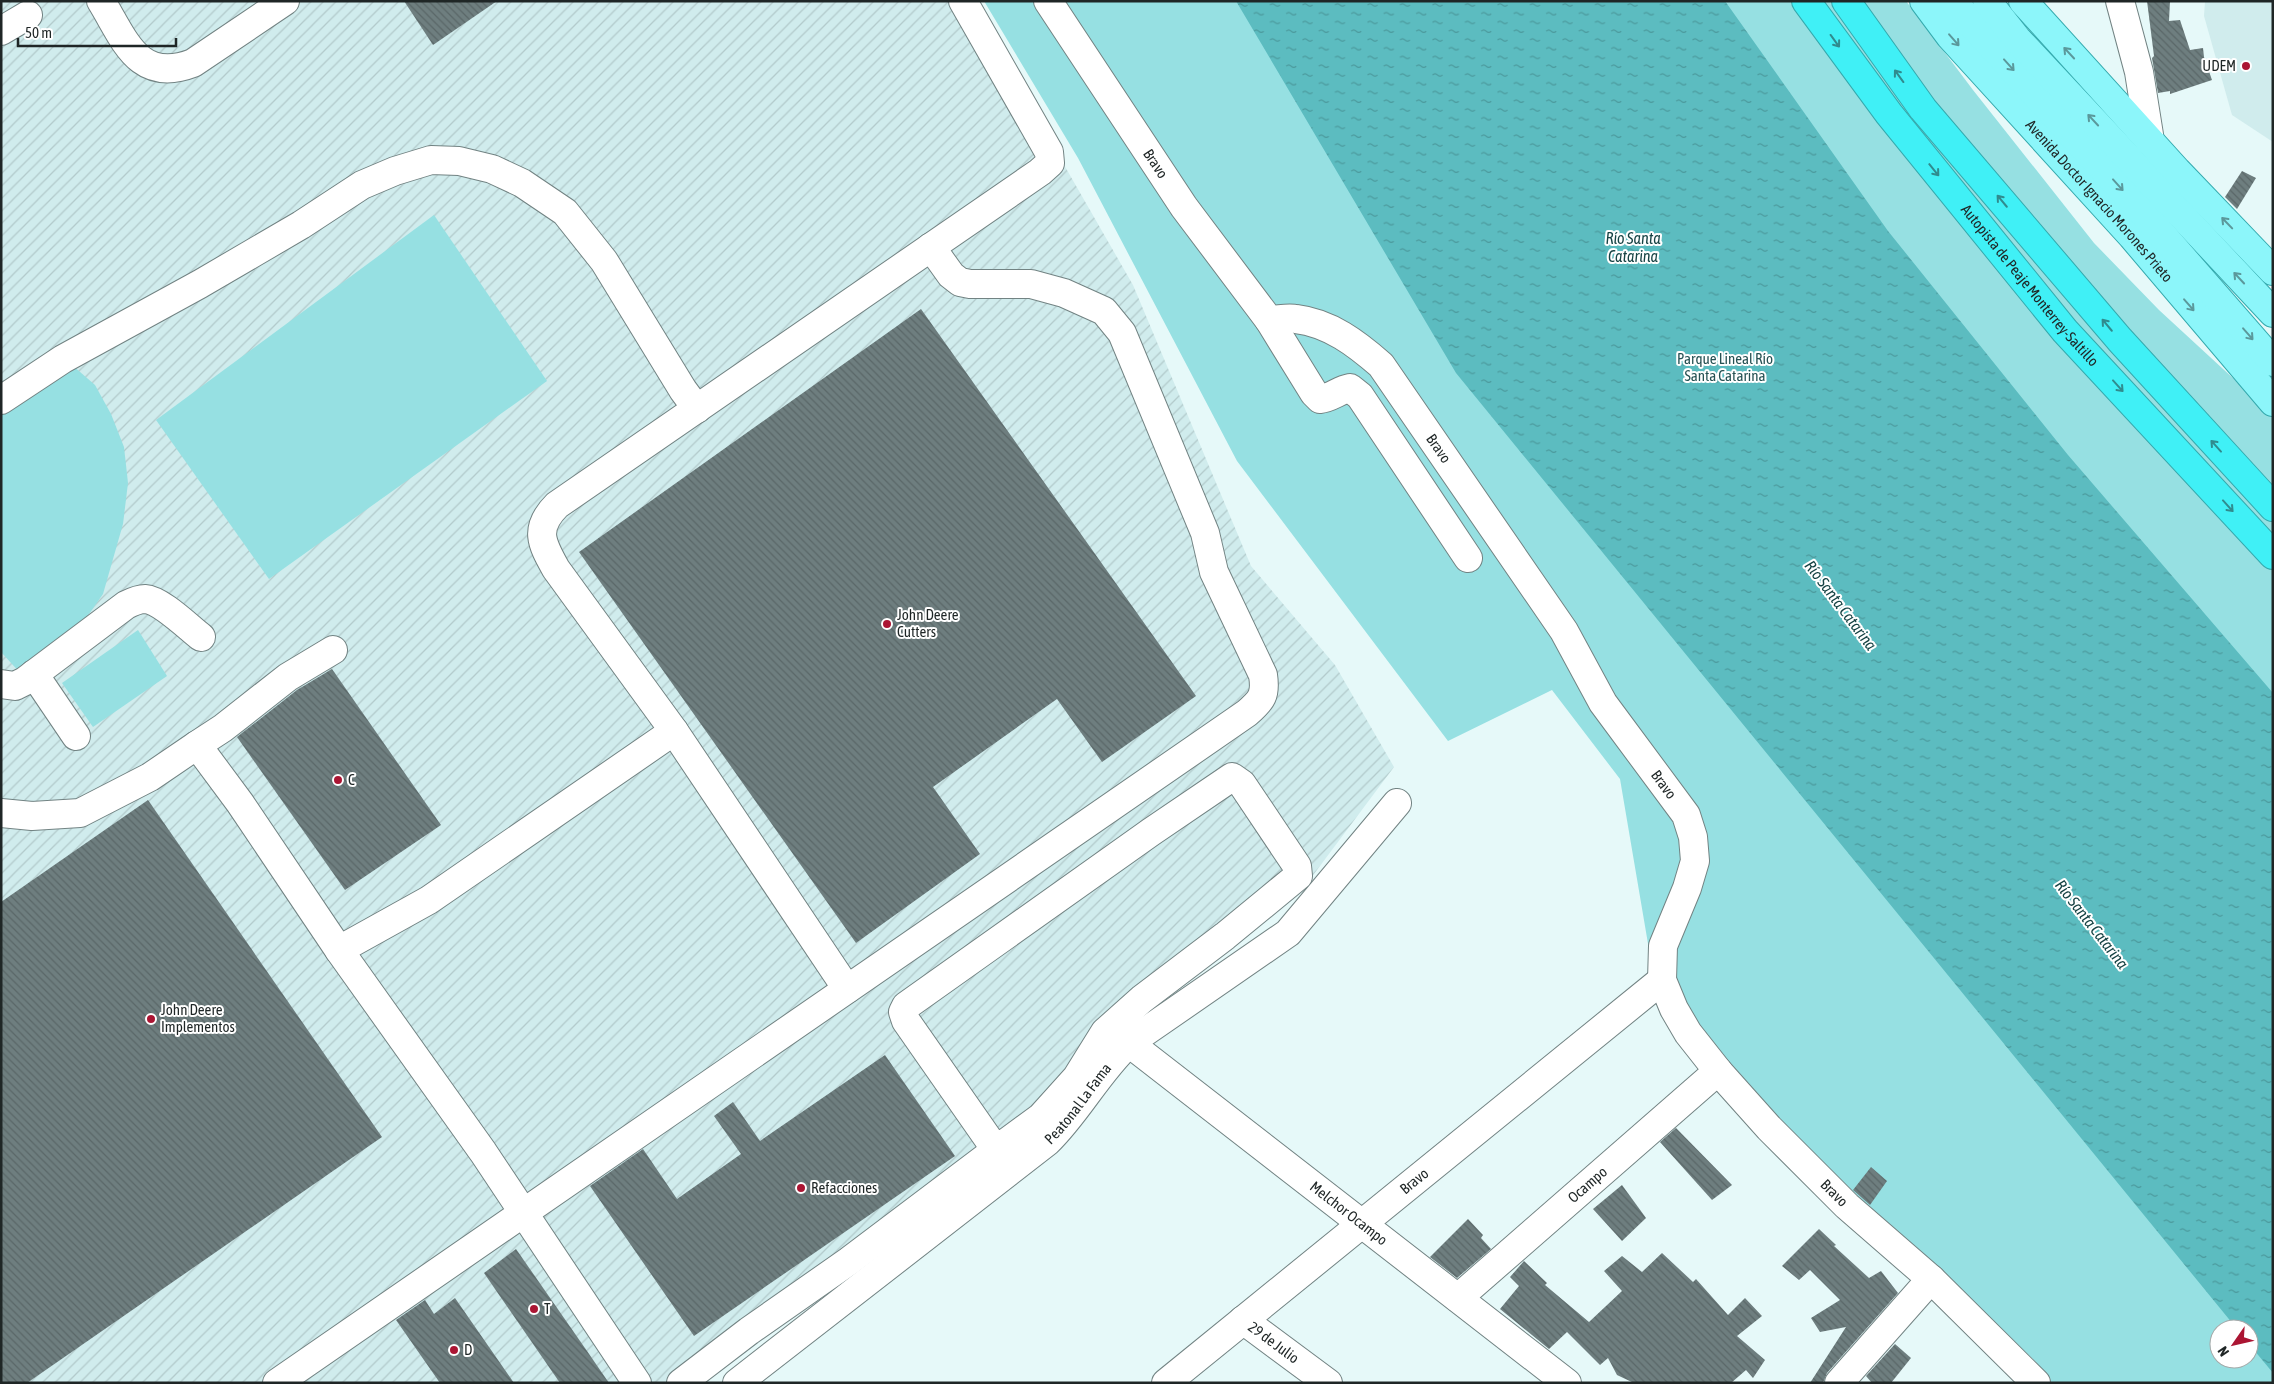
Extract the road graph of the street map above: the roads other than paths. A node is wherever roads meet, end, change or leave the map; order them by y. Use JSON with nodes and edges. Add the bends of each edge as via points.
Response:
{"nodes":[{"id":1,"x":101,"y":1,"type":"edge"},
{"id":2,"x":285,"y":1,"type":"edge"},
{"id":3,"x":963,"y":1,"type":"edge"},
{"id":4,"x":1048,"y":1,"type":"edge"},
{"id":5,"x":1806,"y":1,"type":"edge"},
{"id":6,"x":1846,"y":1,"type":"edge"},
{"id":7,"x":1924,"y":1,"type":"edge"},
{"id":8,"x":1954,"y":1,"type":"edge"},
{"id":9,"x":1987,"y":1,"type":"edge"},
{"id":10,"x":2023,"y":1,"type":"edge"},
{"id":11,"x":2120,"y":1,"type":"edge"},
{"id":12,"x":28,"y":15,"type":"dead end"},
{"id":13,"x":1,"y":31,"type":"edge"},
{"id":14,"x":2150,"y":141,"type":"junction"},
{"id":15,"x":931,"y":247,"type":"junction"},
{"id":16,"x":2273,"y":271,"type":"edge"},
{"id":17,"x":2273,"y":313,"type":"edge"},
{"id":18,"x":1269,"y":320,"type":"junction"},
{"id":19,"x":2273,"y":362,"type":"edge"},
{"id":20,"x":1,"y":400,"type":"edge"},
{"id":21,"x":2272,"y":402,"type":"edge"},
{"id":22,"x":697,"y":409,"type":"junction"},
{"id":23,"x":2273,"y":507,"type":"edge"},
{"id":24,"x":2273,"y":555,"type":"edge"},
{"id":25,"x":1468,"y":558,"type":"dead end"},
{"id":26,"x":202,"y":636,"type":"dead end"},
{"id":27,"x":333,"y":650,"type":"dead end"},
{"id":28,"x":34,"y":674,"type":"junction"},
{"id":29,"x":1,"y":684,"type":"edge"},
{"id":30,"x":674,"y":732,"type":"junction"},
{"id":31,"x":76,"y":736,"type":"dead end"},
{"id":32,"x":197,"y":745,"type":"junction"},
{"id":33,"x":1397,"y":803,"type":"dead end"},
{"id":34,"x":1,"y":814,"type":"edge"},
{"id":35,"x":339,"y":950,"type":"junction"},
{"id":36,"x":1662,"y":980,"type":"junction"},
{"id":37,"x":847,"y":989,"type":"junction"},
{"id":38,"x":1129,"y":1043,"type":"junction"},
{"id":39,"x":1718,"y":1071,"type":"junction"},
{"id":40,"x":996,"y":1150,"type":"junction"},
{"id":41,"x":524,"y":1213,"type":"junction"},
{"id":42,"x":1361,"y":1224,"type":"junction"},
{"id":43,"x":1931,"y":1279,"type":"junction"},
{"id":44,"x":1458,"y":1298,"type":"junction"},
{"id":45,"x":1243,"y":1320,"type":"junction"},
{"id":46,"x":278,"y":1383,"type":"edge"},
{"id":47,"x":637,"y":1383,"type":"edge"},
{"id":48,"x":681,"y":1383,"type":"edge"},
{"id":49,"x":737,"y":1383,"type":"edge"},
{"id":50,"x":1166,"y":1383,"type":"edge"},
{"id":51,"x":1328,"y":1383,"type":"edge"},
{"id":52,"x":1567,"y":1383,"type":"edge"},
{"id":53,"x":1839,"y":1383,"type":"edge"},
{"id":54,"x":2036,"y":1383,"type":"edge"}],
"edges":[{"from":1,"to":2,"type":"street","via":[[130,50],[143,62],[159,69],[177,69],[193,63]]},
{"from":3,"to":15,"type":"street","via":[[1050,163]]},
{"from":4,"to":18,"type":"street","name":"Bravo","via":[[1184,208]]},
{"from":5,"to":24,"type":"highway","name":"Autopista de Peaje Monterrey-Saltillo","one_way":true,"via":[[1889,114],[2065,331]]},
{"from":23,"to":6,"type":"highway","name":"Autopista de Peaje Monterrey-Saltillo","one_way":true,"via":[[2120,340],[1923,109]]},
{"from":7,"to":21,"type":"main road","name":"Avenida Doctor Ignacio Morones Prieto","one_way":true,"via":[[1950,36],[2132,236]]},
{"from":8,"to":19,"type":"main road","name":"Avenida Doctor Ignacio Morones Prieto","one_way":true},
{"from":17,"to":9,"type":"main road","one_way":true,"via":[[2016,38]]},
{"from":14,"to":10,"type":"main road","one_way":true},
{"from":11,"to":14,"type":"street","via":[[2139,72]]},
{"from":12,"to":13,"type":"street"},
{"from":16,"to":14,"type":"main road","one_way":true},
{"from":15,"to":22,"type":"street"},
{"from":15,"to":37,"type":"street","via":[[950,275],[960,282],[1031,284],[1087,302],[1114,321],[1122,333],[1205,533],[1214,572],[1263,675],[1265,690],[1247,713]]},
{"from":18,"to":25,"type":"street","via":[[1320,399],[1350,388],[1360,396]]},
{"from":18,"to":36,"type":"street","name":"Bravo","via":[[1296,318],[1328,328],[1344,335],[1381,365],[1564,631],[1603,703],[1686,815],[1694,837],[1695,861],[1662,946]]},
{"from":20,"to":22,"type":"street","via":[[63,359],[200,284],[362,186],[431,160],[459,161],[492,169],[522,183],[565,212],[604,261]]},
{"from":22,"to":30,"type":"street","via":[[557,506],[546,518],[542,532],[543,542],[556,569]]},
{"from":26,"to":28,"type":"street","via":[[159,605],[146,599],[137,600]]},
{"from":27,"to":32,"type":"street","via":[[288,677]]},
{"from":28,"to":29,"type":"street","via":[[16,686]]},
{"from":28,"to":31,"type":"street"},
{"from":30,"to":35,"type":"street","via":[[429,900]]},
{"from":30,"to":37,"type":"street"},
{"from":32,"to":34,"type":"street","via":[[150,777],[80,813]]},
{"from":32,"to":35,"type":"street"},
{"from":33,"to":38,"type":"street","name":"Peatonal La Fama","via":[[1288,934]]},
{"from":35,"to":41,"type":"street"},
{"from":36,"to":39,"type":"street","name":"Bravo","via":[[1688,1033]]},
{"from":36,"to":42,"type":"street","name":"Bravo"},
{"from":37,"to":41,"type":"street"},
{"from":38,"to":42,"type":"street","name":"Melchor Ocampo"},
{"from":38,"to":49,"type":"street","name":"Peatonal La Fama","via":[[1108,1064],[1062,1127],[1047,1142]]},
{"from":39,"to":43,"type":"street","name":"Bravo","via":[[1769,1128],[1847,1206]]},
{"from":39,"to":44,"type":"street","name":"Ocampo"},
{"from":40,"to":40,"type":"street","via":[[1041,1117],[1076,1077],[1104,1032],[1298,876],[1297,866],[1242,784],[1232,778],[1172,818],[910,1002],[903,1012],[906,1021]]},
{"from":40,"to":48,"type":"street"},
{"from":41,"to":46,"type":"street"},
{"from":41,"to":47,"type":"street"},
{"from":42,"to":44,"type":"street","name":"Melchor Ocampo"},
{"from":42,"to":45,"type":"street","name":"Bravo"},
{"from":43,"to":53,"type":"street"},
{"from":43,"to":54,"type":"street","name":"Bravo"},
{"from":44,"to":52,"type":"street","name":"Melchor Ocampo"},
{"from":45,"to":50,"type":"street","name":"Bravo"},
{"from":45,"to":51,"type":"street","name":"29 de Julio"}]}
